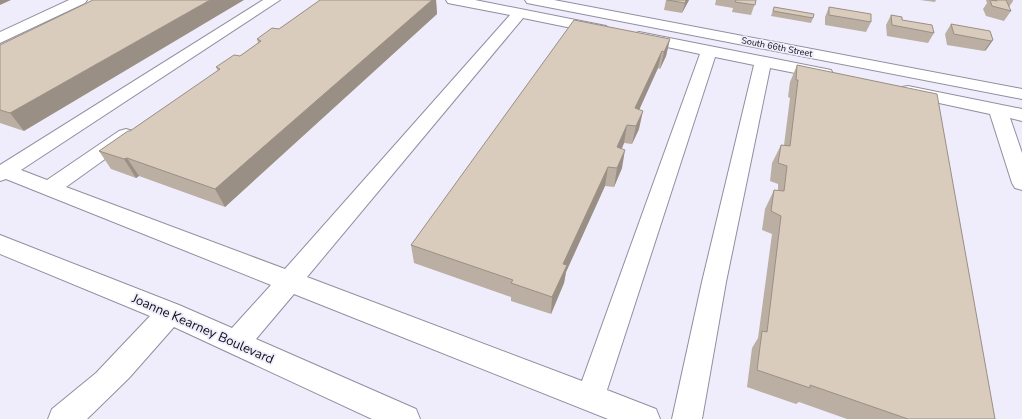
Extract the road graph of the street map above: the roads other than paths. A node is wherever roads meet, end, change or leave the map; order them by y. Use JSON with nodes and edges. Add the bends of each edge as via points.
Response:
{"nodes":[{"id":1,"x":80,"y":0,"type":"edge"},
{"id":2,"x":274,"y":0,"type":"edge"},
{"id":3,"x":453,"y":0,"type":"edge"},
{"id":4,"x":526,"y":7,"type":"edge"},
{"id":5,"x":0,"y":38,"type":"edge"},
{"id":6,"x":709,"y":51,"type":"junction"},
{"id":7,"x":763,"y":62,"type":"junction"},
{"id":8,"x":839,"y":77,"type":"edge"},
{"id":9,"x":892,"y":88,"type":"edge"},
{"id":10,"x":1022,"y":94,"type":"edge"},
{"id":11,"x":998,"y":110,"type":"junction"},
{"id":12,"x":1022,"y":115,"type":"edge"},
{"id":13,"x":139,"y":126,"type":"edge"},
{"id":14,"x":2,"y":173,"type":"edge"},
{"id":15,"x":1022,"y":183,"type":"edge"},
{"id":16,"x":48,"y":189,"type":"junction"},
{"id":17,"x":0,"y":244,"type":"edge"},
{"id":18,"x":290,"y":282,"type":"junction"},
{"id":19,"x":170,"y":313,"type":"junction"},
{"id":20,"x":236,"y":343,"type":"junction"},
{"id":21,"x":590,"y":398,"type":"junction"},
{"id":22,"x":63,"y":419,"type":"edge"},
{"id":23,"x":405,"y":419,"type":"edge"},
{"id":24,"x":645,"y":419,"type":"edge"},
{"id":25,"x":686,"y":419,"type":"edge"}],
"edges":[{"from":1,"to":5,"type":"street"},
{"from":2,"to":14,"type":"street"},
{"from":3,"to":4,"type":"street"},
{"from":4,"to":6,"type":"street","via":[[622,34]]},
{"from":4,"to":10,"type":"street","name":"South 66th Street"},
{"from":4,"to":18,"type":"street"},
{"from":6,"to":7,"type":"street"},
{"from":6,"to":21,"type":"street"},
{"from":7,"to":8,"type":"street"},
{"from":7,"to":25,"type":"street"},
{"from":9,"to":11,"type":"street"},
{"from":11,"to":12,"type":"street"},
{"from":11,"to":15,"type":"street"},
{"from":13,"to":16,"type":"street"},
{"from":14,"to":16,"type":"street"},
{"from":16,"to":18,"type":"street"},
{"from":17,"to":19,"type":"street","name":"Joanne Kearney Boulevard"},
{"from":18,"to":20,"type":"street"},
{"from":18,"to":21,"type":"street"},
{"from":19,"to":20,"type":"street","name":"Joanne Kearney Boulevard"},
{"from":19,"to":22,"type":"street","via":[[132,356]]},
{"from":20,"to":23,"type":"street","name":"Joanne Kearney Boulevard"},
{"from":21,"to":24,"type":"street"}]}
